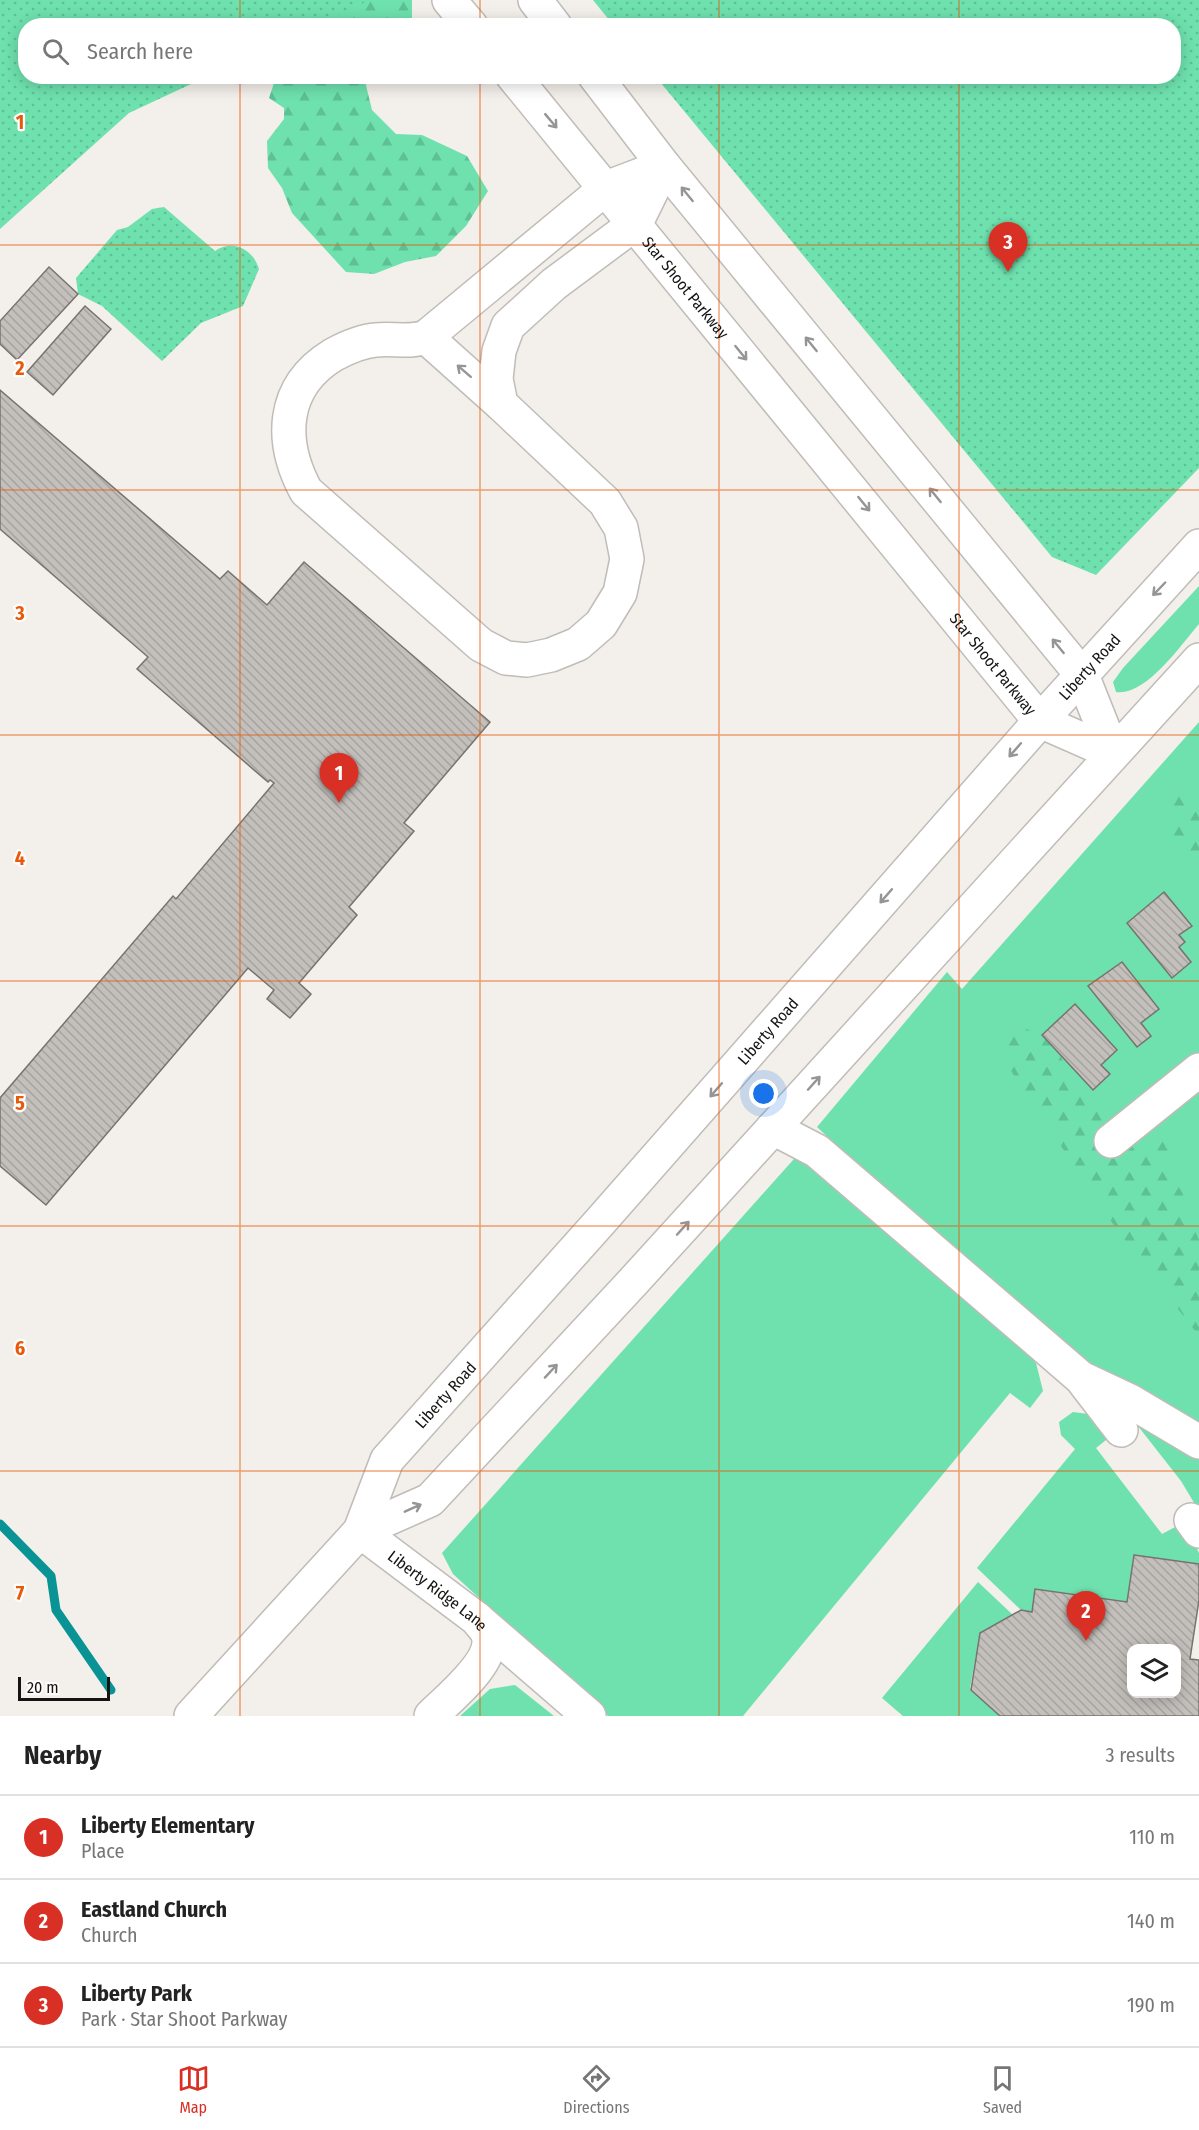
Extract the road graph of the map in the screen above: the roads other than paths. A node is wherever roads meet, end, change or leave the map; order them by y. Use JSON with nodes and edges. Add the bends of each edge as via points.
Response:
{"nodes":[{"id":1,"x":449,"y":0,"type":"edge"},
{"id":2,"x":535,"y":0,"type":"edge"},
{"id":3,"x":464,"y":18,"type":"edge"},
{"id":4,"x":549,"y":18,"type":"edge"},
{"id":5,"x":520,"y":84,"type":"edge"},
{"id":6,"x":601,"y":84,"type":"edge"},
{"id":7,"x":664,"y":166,"type":"junction"},
{"id":8,"x":606,"y":188,"type":"junction"},
{"id":9,"x":636,"y":224,"type":"junction"},
{"id":10,"x":426,"y":337,"type":"junction"},
{"id":11,"x":501,"y":404,"type":"junction"},
{"id":12,"x":1199,"y":546,"type":"edge"},
{"id":13,"x":1199,"y":660,"type":"edge"},
{"id":14,"x":1082,"y":675,"type":"junction"},
{"id":15,"x":1040,"y":721,"type":"junction"},
{"id":16,"x":1113,"y":753,"type":"junction"},
{"id":17,"x":1199,"y":1070,"type":"edge"},
{"id":18,"x":773,"y":1128,"type":"junction"},
{"id":19,"x":1112,"y":1141,"type":"dead end"},
{"id":20,"x":1081,"y":1378,"type":"junction"},
{"id":21,"x":1121,"y":1431,"type":"dead end"},
{"id":22,"x":1199,"y":1442,"type":"edge"},
{"id":23,"x":360,"y":1532,"type":"junction"},
{"id":24,"x":477,"y":1619,"type":"junction"},
{"id":25,"x":191,"y":1716,"type":"edge"},
{"id":26,"x":432,"y":1716,"type":"edge"},
{"id":27,"x":589,"y":1716,"type":"edge"}],
"edges":[{"from":1,"to":3,"type":"main road"},
{"from":2,"to":4,"type":"main road"},
{"from":5,"to":8,"type":"main road","name":"Star Shoot Parkway","one_way":true},
{"from":6,"to":7,"type":"main road"},
{"from":7,"to":8,"type":"main road"},
{"from":7,"to":9,"type":"main road"},
{"from":14,"to":7,"type":"main road","one_way":true},
{"from":8,"to":9,"type":"main road","name":"Star Shoot Parkway"},
{"from":8,"to":10,"type":"main road"},
{"from":9,"to":11,"type":"main road","via":[[554,284],[508,326],[499,351],[496,379]]},
{"from":9,"to":15,"type":"main road","name":"Star Shoot Parkway","one_way":true},
{"from":11,"to":10,"type":"main road","one_way":true},
{"from":10,"to":11,"type":"main road","via":[[376,340],[347,347],[316,366],[300,385],[289,415],[294,468],[306,491],[481,645],[506,658],[527,660],[578,644],[601,624],[620,593],[627,559],[621,528],[605,502]]},
{"from":12,"to":14,"type":"main road","name":"Liberty Road","one_way":true},
{"from":13,"to":16,"type":"main road","name":"Liberty Road"},
{"from":14,"to":15,"type":"main road","name":"Liberty Road"},
{"from":14,"to":16,"type":"main road"},
{"from":15,"to":16,"type":"main road","name":"Star Shoot Parkway"},
{"from":15,"to":23,"type":"main road","name":"Liberty Road","one_way":true,"via":[[387,1460]]},
{"from":18,"to":16,"type":"main road","name":"Liberty Road","one_way":true},
{"from":17,"to":19,"type":"main road"},
{"from":18,"to":20,"type":"main road","via":[[817,1151]]},
{"from":23,"to":18,"type":"main road","name":"Liberty Road","one_way":true,"via":[[430,1500]]},
{"from":20,"to":21,"type":"main road"},
{"from":20,"to":22,"type":"main road","via":[[1130,1401]]},
{"from":23,"to":24,"type":"main road","name":"Liberty Ridge Lane"},
{"from":23,"to":25,"type":"main road","name":"Liberty Road"},
{"from":24,"to":26,"type":"main road","name":"Liberty Ridge Lane","via":[[488,1635],[488,1652]]},
{"from":24,"to":27,"type":"main road"}]}
